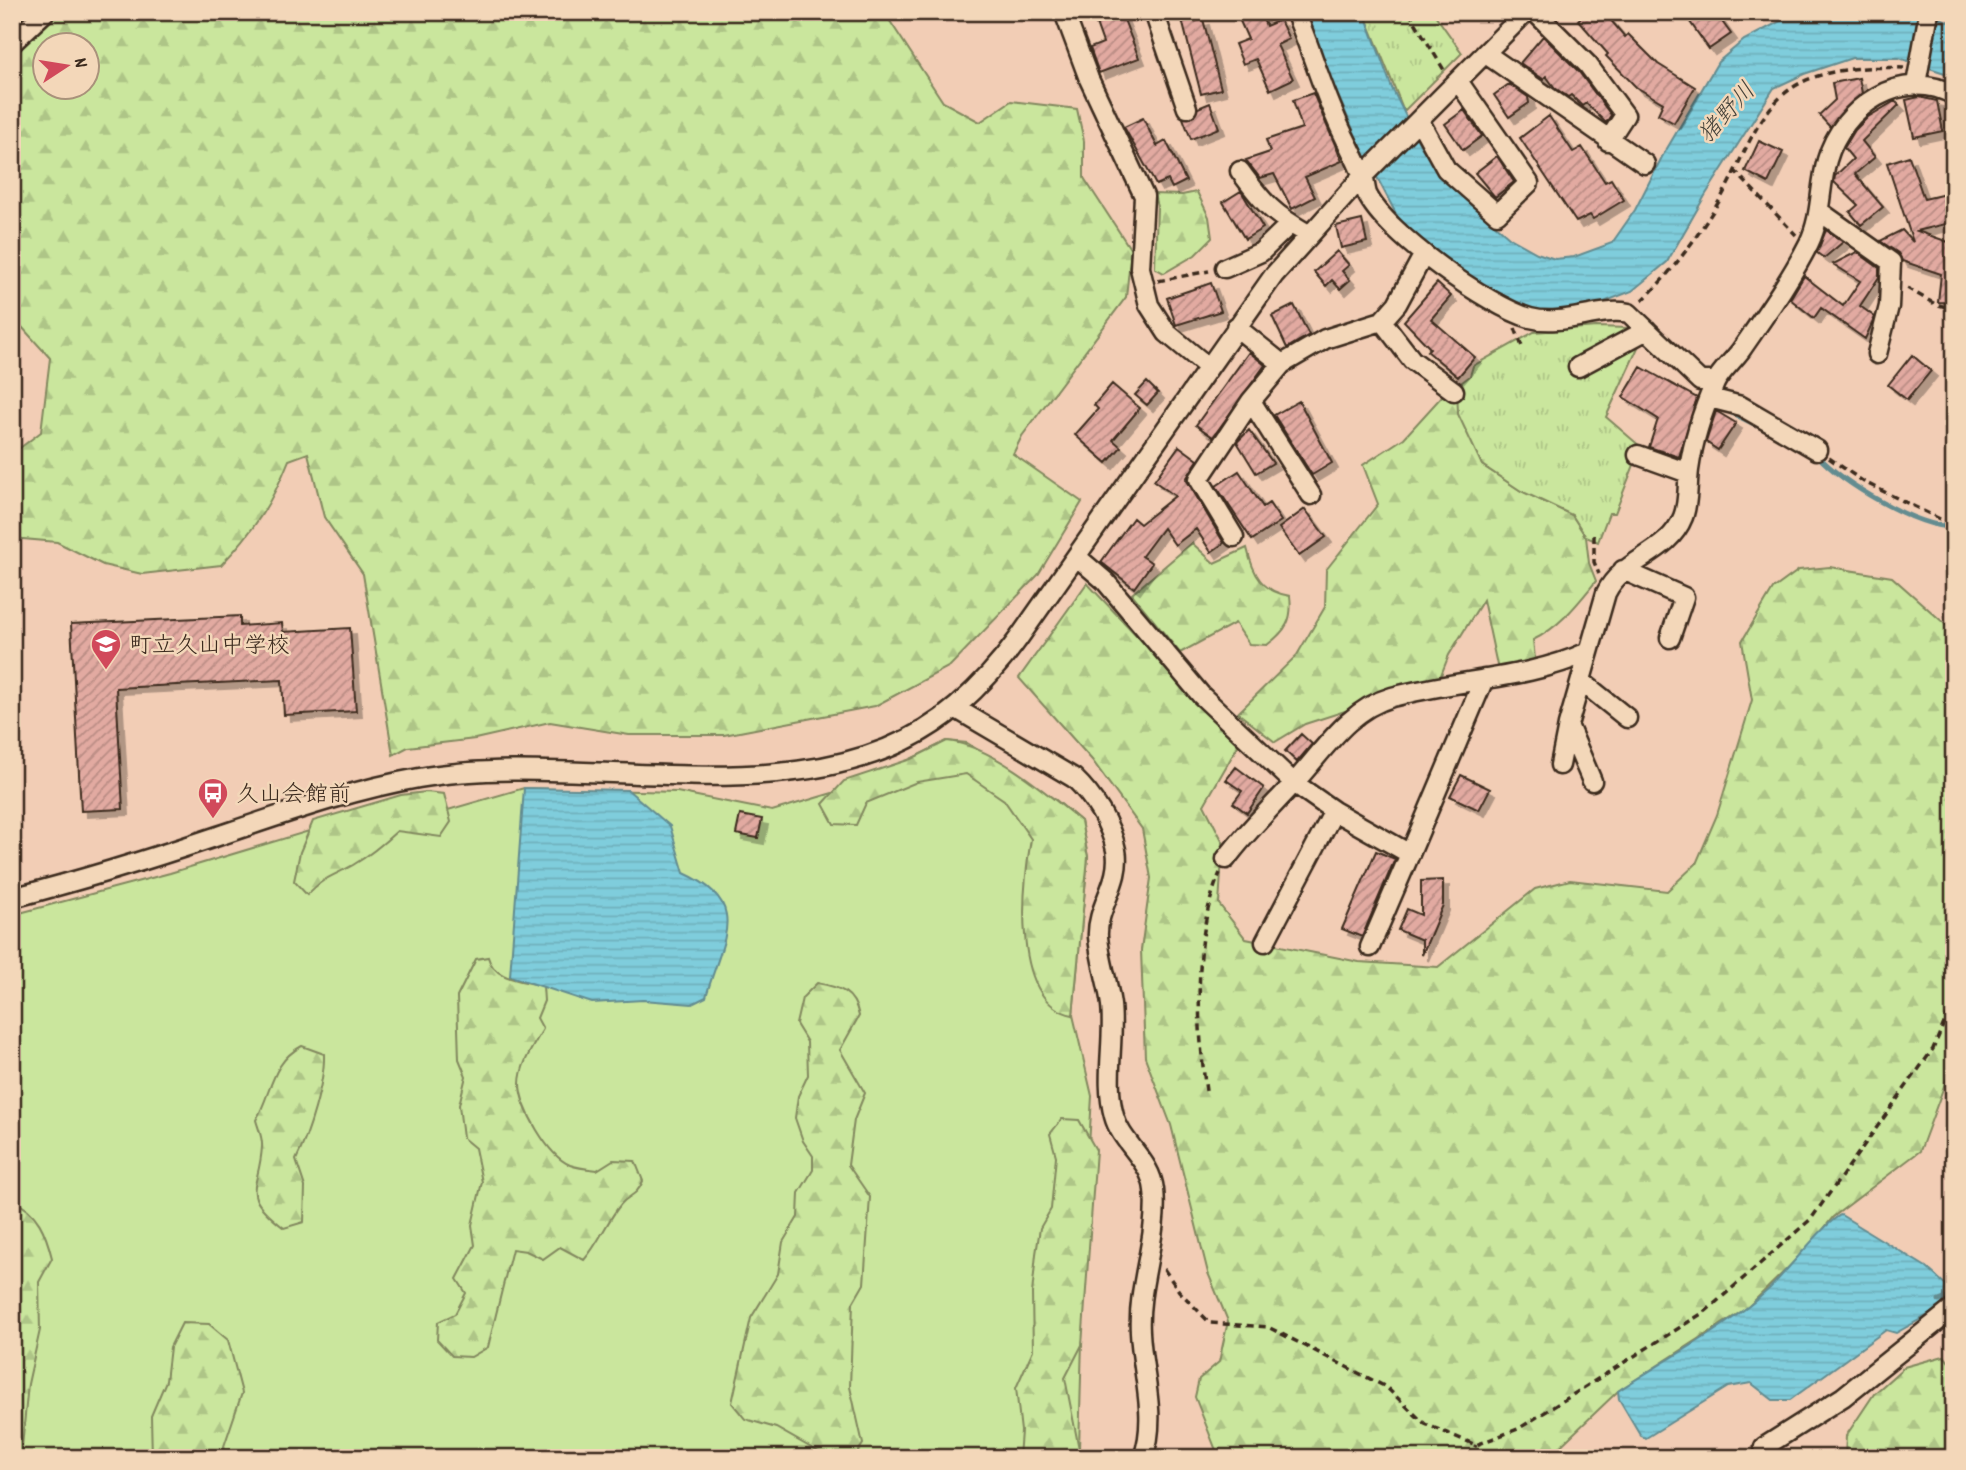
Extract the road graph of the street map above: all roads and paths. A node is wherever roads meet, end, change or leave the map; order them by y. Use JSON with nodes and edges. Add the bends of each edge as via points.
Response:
{"nodes":[{"id":1,"x":45,"y":12,"type":"edge"},
{"id":2,"x":1063,"y":12,"type":"edge"},
{"id":3,"x":1154,"y":12,"type":"edge"},
{"id":4,"x":1295,"y":12,"type":"edge"},
{"id":5,"x":1409,"y":12,"type":"edge"},
{"id":6,"x":1526,"y":12,"type":"edge"},
{"id":7,"x":1535,"y":12,"type":"edge"},
{"id":8,"x":1929,"y":12,"type":"edge"},
{"id":9,"x":12,"y":43,"type":"edge"},
{"id":10,"x":1486,"y":54,"type":"junction"},
{"id":11,"x":1916,"y":76,"type":"junction"},
{"id":12,"x":1456,"y":83,"type":"junction"},
{"id":13,"x":1954,"y":95,"type":"edge"},
{"id":14,"x":1187,"y":108,"type":"dead end"},
{"id":15,"x":1417,"y":121,"type":"junction"},
{"id":16,"x":1608,"y":141,"type":"junction"},
{"id":17,"x":1645,"y":164,"type":"dead end"},
{"id":18,"x":1734,"y":170,"type":"junction"},
{"id":19,"x":1240,"y":171,"type":"dead end"},
{"id":20,"x":1363,"y":176,"type":"junction"},
{"id":21,"x":1819,"y":211,"type":"junction"},
{"id":22,"x":1290,"y":224,"type":"junction"},
{"id":23,"x":1308,"y":234,"type":"junction"},
{"id":24,"x":1807,"y":246,"type":"junction"},
{"id":25,"x":1424,"y":254,"type":"junction"},
{"id":26,"x":1225,"y":268,"type":"joint"},
{"id":27,"x":1890,"y":278,"type":"junction"},
{"id":28,"x":1143,"y":283,"type":"junction"},
{"id":29,"x":1954,"y":309,"type":"edge"},
{"id":30,"x":1629,"y":313,"type":"junction"},
{"id":31,"x":1382,"y":321,"type":"junction"},
{"id":32,"x":1236,"y":327,"type":"junction"},
{"id":33,"x":1647,"y":330,"type":"junction"},
{"id":34,"x":1515,"y":332,"type":"dead end"},
{"id":35,"x":1523,"y":349,"type":"dead end"},
{"id":36,"x":1877,"y":354,"type":"dead end"},
{"id":37,"x":1282,"y":364,"type":"junction"},
{"id":38,"x":1208,"y":367,"type":"junction"},
{"id":39,"x":1578,"y":368,"type":"dead end"},
{"id":40,"x":1713,"y":389,"type":"junction"},
{"id":41,"x":1454,"y":391,"type":"dead end"},
{"id":42,"x":1251,"y":401,"type":"junction"},
{"id":43,"x":1818,"y":450,"type":"joint"},
{"id":44,"x":1638,"y":455,"type":"dead end"},
{"id":45,"x":1688,"y":473,"type":"junction"},
{"id":46,"x":1311,"y":495,"type":"dead end"},
{"id":47,"x":1954,"y":522,"type":"edge"},
{"id":48,"x":1594,"y":534,"type":"dead end"},
{"id":49,"x":1234,"y":537,"type":"dead end"},
{"id":50,"x":1077,"y":556,"type":"junction"},
{"id":51,"x":1623,"y":570,"type":"junction"},
{"id":52,"x":1606,"y":593,"type":"junction"},
{"id":53,"x":1670,"y":638,"type":"dead end"},
{"id":54,"x":1588,"y":652,"type":"junction"},
{"id":55,"x":1484,"y":678,"type":"junction"},
{"id":56,"x":1581,"y":681,"type":"junction"},
{"id":57,"x":955,"y":708,"type":"junction"},
{"id":58,"x":1627,"y":718,"type":"dead end"},
{"id":59,"x":1568,"y":725,"type":"junction"},
{"id":60,"x":1560,"y":765,"type":"dead end"},
{"id":61,"x":1592,"y":781,"type":"dead end"},
{"id":62,"x":1294,"y":783,"type":"junction"},
{"id":63,"x":1334,"y":811,"type":"junction"},
{"id":64,"x":1410,"y":853,"type":"junction"},
{"id":65,"x":1226,"y":859,"type":"joint"},
{"id":66,"x":12,"y":898,"type":"edge"},
{"id":67,"x":1265,"y":942,"type":"dead end"},
{"id":68,"x":1370,"y":947,"type":"dead end"},
{"id":69,"x":1954,"y":1000,"type":"edge"},
{"id":70,"x":1206,"y":1091,"type":"dead end"},
{"id":71,"x":1149,"y":1252,"type":"junction"},
{"id":72,"x":1954,"y":1308,"type":"edge"},
{"id":73,"x":1476,"y":1445,"type":"junction"},
{"id":74,"x":1764,"y":1447,"type":"dead end"},
{"id":75,"x":1143,"y":1458,"type":"edge"},
{"id":76,"x":1469,"y":1458,"type":"edge"}],
"edges":[{"from":1,"to":9,"type":"street"},
{"from":2,"to":28,"type":"street","via":[[1144,196]]},
{"from":3,"to":14,"type":"street"},
{"from":4,"to":20,"type":"street"},
{"from":5,"to":12,"type":"path"},
{"from":6,"to":10,"type":"street"},
{"from":7,"to":16,"type":"street","via":[[1588,65],[1625,115]]},
{"from":8,"to":11,"type":"street"},
{"from":10,"to":12,"type":"street"},
{"from":10,"to":16,"type":"street"},
{"from":11,"to":13,"type":"street"},
{"from":11,"to":18,"type":"path","via":[[1872,66],[1833,72],[1790,90],[1769,113]]},
{"from":11,"to":21,"type":"street","via":[[1870,100],[1839,132],[1827,160]]},
{"from":12,"to":15,"type":"street"},
{"from":12,"to":15,"type":"street","via":[[1529,183],[1497,214],[1446,169]]},
{"from":15,"to":20,"type":"street"},
{"from":16,"to":17,"type":"street"},
{"from":18,"to":24,"type":"path"},
{"from":18,"to":30,"type":"path","via":[[1693,242],[1662,282]]},
{"from":19,"to":22,"type":"street","via":[[1262,202]]},
{"from":20,"to":23,"type":"street"},
{"from":20,"to":25,"type":"street","via":[[1368,195]]},
{"from":21,"to":24,"type":"street"},
{"from":21,"to":27,"type":"street","via":[[1891,261]]},
{"from":22,"to":23,"type":"street"},
{"from":22,"to":26,"type":"street","via":[[1261,252]]},
{"from":23,"to":32,"type":"street"},
{"from":24,"to":40,"type":"street"},
{"from":25,"to":30,"type":"street","via":[[1484,298],[1532,318],[1566,321],[1616,311]]},
{"from":25,"to":31,"type":"street","via":[[1397,304]]},
{"from":26,"to":28,"type":"path"},
{"from":27,"to":29,"type":"path","via":[[1934,304]]},
{"from":27,"to":36,"type":"street","via":[[1889,306]]},
{"from":28,"to":38,"type":"street","via":[[1149,305],[1167,333]]},
{"from":30,"to":33,"type":"street"},
{"from":31,"to":37,"type":"street","via":[[1325,339]]},
{"from":31,"to":41,"type":"street","via":[[1412,360]]},
{"from":32,"to":37,"type":"street"},
{"from":32,"to":38,"type":"street"},
{"from":33,"to":39,"type":"street"},
{"from":33,"to":40,"type":"street"},
{"from":34,"to":35,"type":"path"},
{"from":37,"to":42,"type":"street"},
{"from":38,"to":50,"type":"street"},
{"from":40,"to":43,"type":"street"},
{"from":40,"to":45,"type":"street"},
{"from":42,"to":46,"type":"street"},
{"from":42,"to":49,"type":"street","via":[[1199,479]]},
{"from":43,"to":47,"type":"path","via":[[1864,482]]},
{"from":44,"to":45,"type":"street"},
{"from":45,"to":51,"type":"street","via":[[1684,516],[1669,541]]},
{"from":48,"to":52,"type":"path","via":[[1594,562]]},
{"from":50,"to":57,"type":"street","via":[[994,671]]},
{"from":50,"to":62,"type":"street","via":[[1105,581],[1201,695]]},
{"from":51,"to":52,"type":"street"},
{"from":51,"to":53,"type":"street","via":[[1684,597]]},
{"from":52,"to":54,"type":"street"},
{"from":54,"to":55,"type":"street","via":[[1530,671]]},
{"from":54,"to":56,"type":"street"},
{"from":55,"to":62,"type":"street","via":[[1390,698],[1366,708],[1343,726]]},
{"from":55,"to":64,"type":"street"},
{"from":56,"to":58,"type":"street"},
{"from":56,"to":59,"type":"street"},
{"from":57,"to":66,"type":"street","via":[[893,746],[823,769],[790,773],[511,771],[406,780]]},
{"from":57,"to":71,"type":"street","via":[[1074,778],[1087,790],[1113,836],[1116,873],[1098,934],[1111,1006],[1110,1091],[1114,1118],[1144,1162],[1154,1188]]},
{"from":59,"to":60,"type":"street"},
{"from":59,"to":61,"type":"street"},
{"from":62,"to":63,"type":"street"},
{"from":62,"to":65,"type":"street","via":[[1251,825]]},
{"from":63,"to":64,"type":"street"},
{"from":63,"to":67,"type":"street"},
{"from":64,"to":68,"type":"street"},
{"from":65,"to":70,"type":"path","via":[[1210,896],[1201,939]]},
{"from":69,"to":73,"type":"path","via":[[1933,1049],[1811,1219],[1706,1311],[1518,1429]]},
{"from":71,"to":73,"type":"path","via":[[1210,1323],[1268,1327],[1386,1387],[1425,1424]]},
{"from":71,"to":75,"type":"street","via":[[1140,1331],[1150,1422],[1150,1441]]},
{"from":72,"to":74,"type":"street","via":[[1843,1396]]},
{"from":73,"to":76,"type":"path"}]}
